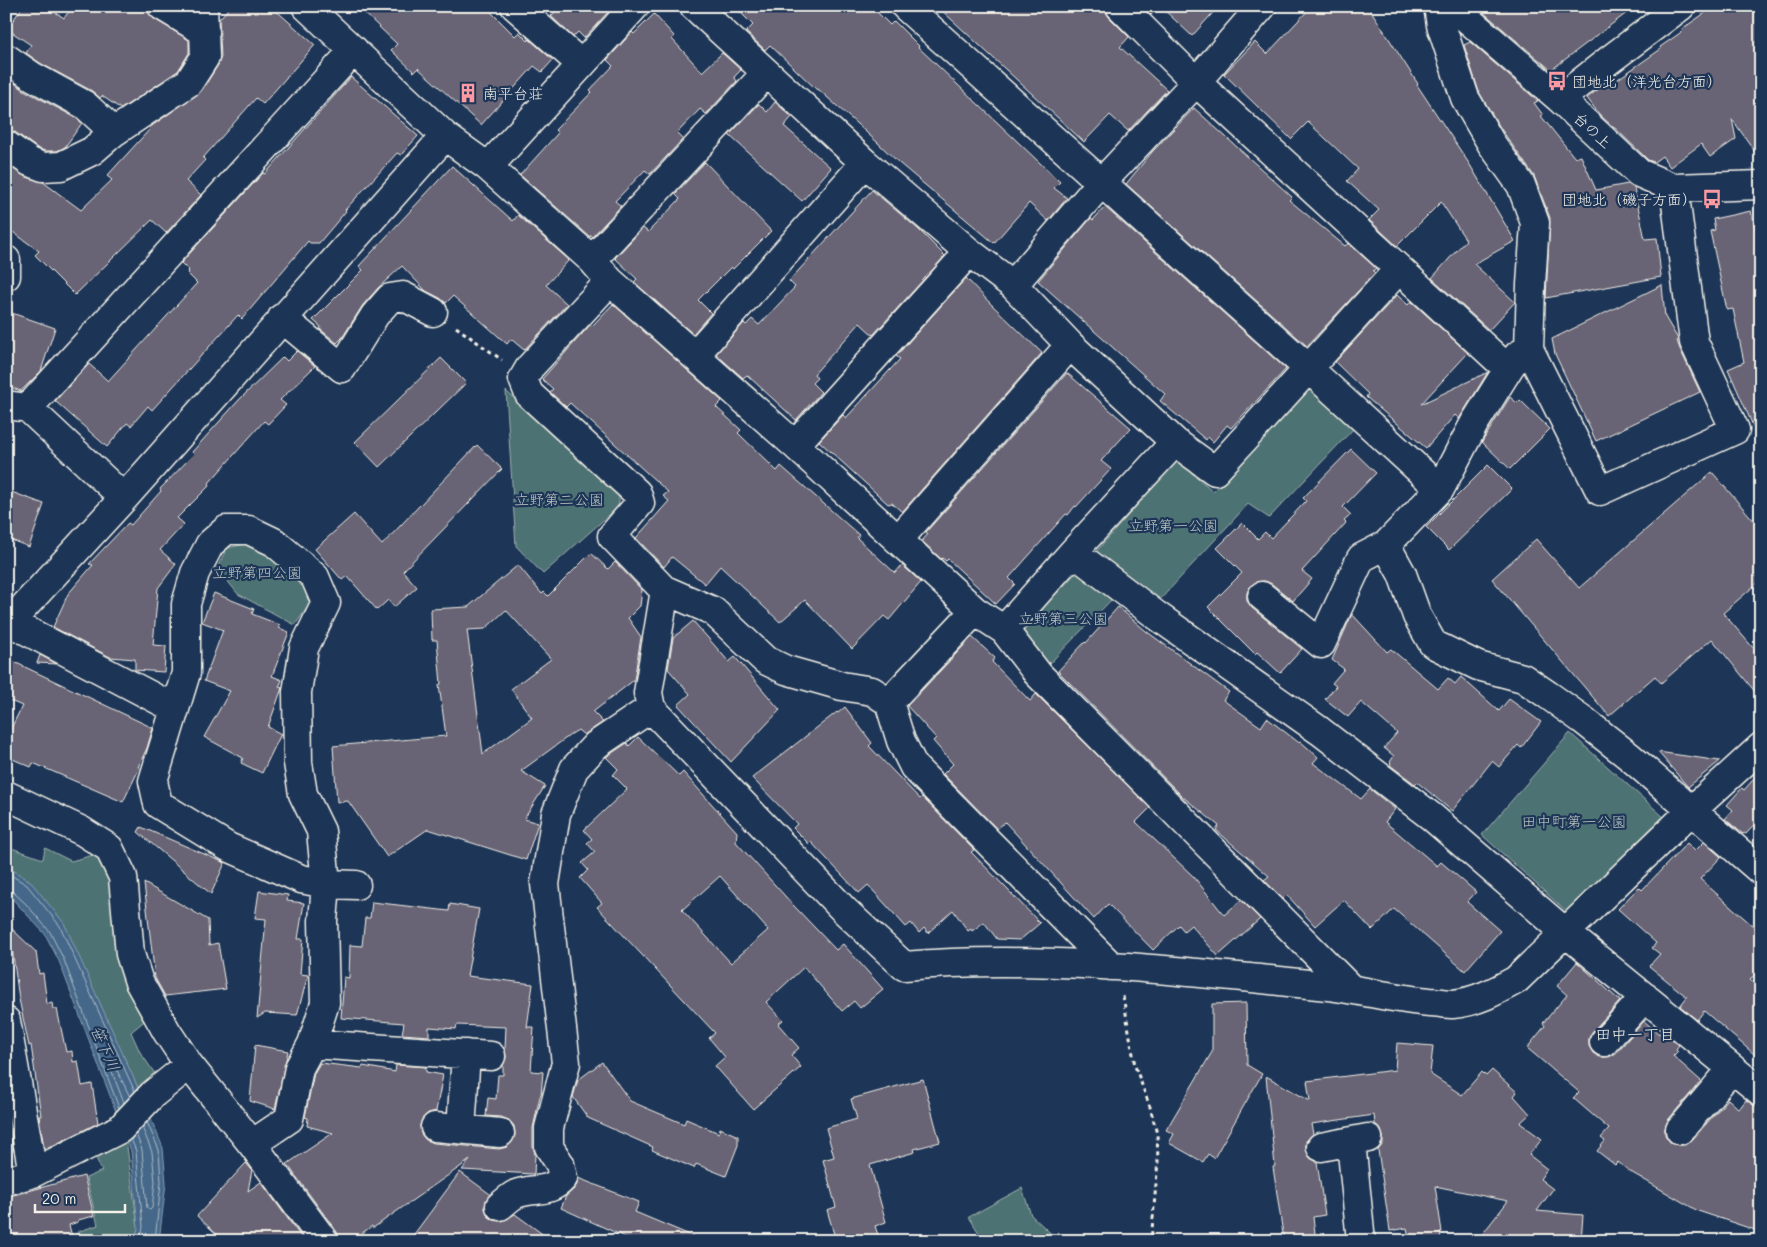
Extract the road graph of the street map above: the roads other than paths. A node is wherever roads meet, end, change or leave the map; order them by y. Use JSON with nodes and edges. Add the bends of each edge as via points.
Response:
{"nodes":[{"id":1,"x":162,"y":6,"type":"edge"},
{"id":2,"x":306,"y":6,"type":"edge"},
{"id":3,"x":516,"y":6,"type":"edge"},
{"id":4,"x":635,"y":6,"type":"edge"},
{"id":5,"x":694,"y":6,"type":"edge"},
{"id":6,"x":905,"y":6,"type":"edge"},
{"id":7,"x":1120,"y":6,"type":"edge"},
{"id":8,"x":1262,"y":6,"type":"edge"},
{"id":9,"x":1438,"y":6,"type":"edge"},
{"id":10,"x":1452,"y":6,"type":"edge"},
{"id":11,"x":1682,"y":6,"type":"edge"},
{"id":12,"x":204,"y":19,"type":"edge"},
{"id":13,"x":354,"y":50,"type":"junction"},
{"id":14,"x":6,"y":58,"type":"edge"},
{"id":15,"x":581,"y":64,"type":"junction"},
{"id":16,"x":766,"y":73,"type":"junction"},
{"id":17,"x":1196,"y":82,"type":"junction"},
{"id":18,"x":1560,"y":99,"type":"junction"},
{"id":19,"x":114,"y":132,"type":"junction"},
{"id":20,"x":445,"y":136,"type":"junction"},
{"id":21,"x":6,"y":145,"type":"edge"},
{"id":22,"x":865,"y":162,"type":"junction"},
{"id":23,"x":488,"y":167,"type":"junction"},
{"id":24,"x":1101,"y":183,"type":"junction"},
{"id":25,"x":1761,"y":185,"type":"edge"},
{"id":26,"x":1674,"y":188,"type":"junction"},
{"id":27,"x":968,"y":252,"type":"junction"},
{"id":28,"x":6,"y":260,"type":"edge"},
{"id":29,"x":592,"y":260,"type":"junction"},
{"id":30,"x":1399,"y":269,"type":"junction"},
{"id":31,"x":6,"y":276,"type":"edge"},
{"id":32,"x":610,"y":281,"type":"junction"},
{"id":33,"x":1013,"y":285,"type":"junction"},
{"id":34,"x":432,"y":312,"type":"road end"},
{"id":35,"x":282,"y":318,"type":"junction"},
{"id":36,"x":1070,"y":345,"type":"junction"},
{"id":37,"x":1529,"y":349,"type":"junction"},
{"id":38,"x":695,"y":355,"type":"junction"},
{"id":39,"x":1309,"y":368,"type":"junction"},
{"id":40,"x":1509,"y":368,"type":"junction"},
{"id":41,"x":17,"y":406,"type":"edge"},
{"id":42,"x":1175,"y":442,"type":"junction"},
{"id":43,"x":795,"y":445,"type":"junction"},
{"id":44,"x":1440,"y":489,"type":"junction"},
{"id":45,"x":124,"y":498,"type":"junction"},
{"id":46,"x":898,"y":540,"type":"junction"},
{"id":47,"x":1386,"y":545,"type":"junction"},
{"id":48,"x":1072,"y":552,"type":"junction"},
{"id":49,"x":665,"y":590,"type":"junction"},
{"id":50,"x":1262,"y":596,"type":"dead end"},
{"id":51,"x":975,"y":611,"type":"junction"},
{"id":52,"x":8,"y":622,"type":"edge"},
{"id":53,"x":1004,"y":630,"type":"junction"},
{"id":54,"x":889,"y":702,"type":"junction"},
{"id":55,"x":174,"y":708,"type":"junction"},
{"id":56,"x":651,"y":708,"type":"junction"},
{"id":57,"x":1761,"y":747,"type":"edge"},
{"id":58,"x":6,"y":795,"type":"edge"},
{"id":59,"x":1692,"y":810,"type":"junction"},
{"id":60,"x":1761,"y":871,"type":"edge"},
{"id":61,"x":326,"y":884,"type":"junction"},
{"id":62,"x":356,"y":886,"type":"dead end"},
{"id":63,"x":1566,"y":933,"type":"junction"},
{"id":64,"x":1117,"y":966,"type":"junction"},
{"id":65,"x":1350,"y":988,"type":"junction"},
{"id":66,"x":1645,"y":997,"type":"junction"},
{"id":67,"x":6,"y":1022,"type":"edge"},
{"id":68,"x":1604,"y":1042,"type":"dead end"},
{"id":69,"x":312,"y":1044,"type":"junction"},
{"id":70,"x":189,"y":1064,"type":"junction"},
{"id":71,"x":1732,"y":1069,"type":"junction"},
{"id":72,"x":1761,"y":1092,"type":"edge"},
{"id":73,"x":1680,"y":1130,"type":"dead end"},
{"id":74,"x":500,"y":1133,"type":"dead end"},
{"id":75,"x":252,"y":1144,"type":"junction"},
{"id":76,"x":1321,"y":1147,"type":"dead end"},
{"id":77,"x":33,"y":1173,"type":"junction"},
{"id":78,"x":6,"y":1181,"type":"edge"},
{"id":79,"x":500,"y":1206,"type":"dead end"},
{"id":80,"x":324,"y":1241,"type":"edge"},
{"id":81,"x":1361,"y":1241,"type":"edge"}],
"edges":[{"from":1,"to":12,"type":"street"},
{"from":2,"to":13,"type":"street"},
{"from":3,"to":15,"type":"street"},
{"from":4,"to":15,"type":"street"},
{"from":5,"to":16,"type":"street"},
{"from":6,"to":24,"type":"street"},
{"from":7,"to":17,"type":"street"},
{"from":8,"to":17,"type":"street"},
{"from":9,"to":37,"type":"street","via":[[1465,98],[1491,143],[1522,185],[1535,224]]},
{"from":10,"to":18,"type":"street","name":"台の上"},
{"from":11,"to":18,"type":"street"},
{"from":12,"to":19,"type":"street","via":[[205,57],[189,82]]},
{"from":13,"to":20,"type":"street"},
{"from":13,"to":41,"type":"street"},
{"from":14,"to":19,"type":"street","via":[[85,105]]},
{"from":15,"to":23,"type":"street"},
{"from":16,"to":22,"type":"street"},
{"from":16,"to":29,"type":"street"},
{"from":17,"to":24,"type":"street"},
{"from":17,"to":30,"type":"street"},
{"from":18,"to":26,"type":"street","name":"台の上","via":[[1639,173]]},
{"from":19,"to":21,"type":"street","via":[[92,151],[61,166],[43,167]]},
{"from":20,"to":23,"type":"street"},
{"from":20,"to":35,"type":"street"},
{"from":22,"to":27,"type":"street"},
{"from":22,"to":38,"type":"street"},
{"from":23,"to":29,"type":"street"},
{"from":24,"to":33,"type":"street"},
{"from":24,"to":39,"type":"street"},
{"from":25,"to":26,"type":"street","name":"台の上"},
{"from":26,"to":37,"type":"street","via":[[1694,342],[1736,430],[1600,491]]},
{"from":27,"to":33,"type":"street"},
{"from":27,"to":43,"type":"street"},
{"from":28,"to":31,"type":"street"},
{"from":29,"to":32,"type":"street"},
{"from":30,"to":39,"type":"street"},
{"from":30,"to":40,"type":"street"},
{"from":32,"to":38,"type":"street"},
{"from":32,"to":49,"type":"street","via":[[530,367],[523,379],[529,394],[637,493],[640,503],[612,536]]},
{"from":33,"to":36,"type":"street"},
{"from":34,"to":35,"type":"street","via":[[404,296],[390,298],[375,315],[342,368]]},
{"from":35,"to":45,"type":"street"},
{"from":36,"to":42,"type":"street"},
{"from":36,"to":46,"type":"street"},
{"from":37,"to":40,"type":"street","via":[[1518,355]]},
{"from":38,"to":43,"type":"street"},
{"from":39,"to":42,"type":"street","via":[[1215,471]]},
{"from":39,"to":44,"type":"street"},
{"from":40,"to":44,"type":"street","via":[[1474,424]]},
{"from":41,"to":45,"type":"street"},
{"from":42,"to":48,"type":"street"},
{"from":43,"to":46,"type":"street"},
{"from":44,"to":47,"type":"street"},
{"from":45,"to":52,"type":"street"},
{"from":46,"to":51,"type":"street"},
{"from":47,"to":50,"type":"street","via":[[1361,558],[1321,644]]},
{"from":47,"to":59,"type":"street","via":[[1402,574],[1416,616],[1433,644],[1478,666],[1523,678],[1583,720]]},
{"from":48,"to":53,"type":"street"},
{"from":48,"to":63,"type":"street","via":[[1358,759],[1432,817]]},
{"from":49,"to":54,"type":"street","via":[[713,611],[764,660],[786,670],[872,691]]},
{"from":49,"to":56,"type":"street","via":[[648,693]]},
{"from":51,"to":53,"type":"street"},
{"from":51,"to":54,"type":"street"},
{"from":52,"to":55,"type":"street"},
{"from":53,"to":65,"type":"street","via":[[1038,674]]},
{"from":54,"to":64,"type":"street","via":[[901,741],[914,767]]},
{"from":55,"to":61,"type":"street","via":[[153,781],[158,804],[228,847],[301,879]]},
{"from":55,"to":61,"type":"street","via":[[186,673],[186,604],[195,573],[210,544],[226,530],[249,530],[274,542],[315,578],[326,603],[304,648],[297,692],[298,763],[303,794],[321,831]]},
{"from":56,"to":64,"type":"street","via":[[844,910],[904,966],[952,962]]},
{"from":56,"to":79,"type":"street","via":[[596,745],[574,769],[556,814],[545,884],[566,1063],[549,1128],[550,1147],[564,1178],[546,1190],[515,1194]]},
{"from":57,"to":59,"type":"street"},
{"from":58,"to":70,"type":"street","via":[[55,817],[109,848],[123,877],[130,954],[139,982]]},
{"from":59,"to":60,"type":"street"},
{"from":59,"to":63,"type":"street"},
{"from":61,"to":62,"type":"street"},
{"from":61,"to":69,"type":"street","via":[[323,922],[325,1002]]},
{"from":63,"to":65,"type":"street","via":[[1516,980],[1488,995],[1452,1004]]},
{"from":63,"to":66,"type":"street"},
{"from":64,"to":65,"type":"street"},
{"from":66,"to":68,"type":"street"},
{"from":66,"to":71,"type":"street"},
{"from":67,"to":77,"type":"street"},
{"from":69,"to":74,"type":"street","via":[[479,1055],[448,1128]]},
{"from":69,"to":75,"type":"street","via":[[299,1068],[289,1119]]},
{"from":70,"to":75,"type":"street"},
{"from":70,"to":77,"type":"street","via":[[153,1094],[120,1129]]},
{"from":71,"to":72,"type":"street"},
{"from":71,"to":73,"type":"street"},
{"from":75,"to":80,"type":"street"},
{"from":76,"to":81,"type":"street","via":[[1360,1140]]},
{"from":77,"to":78,"type":"street"}]}
